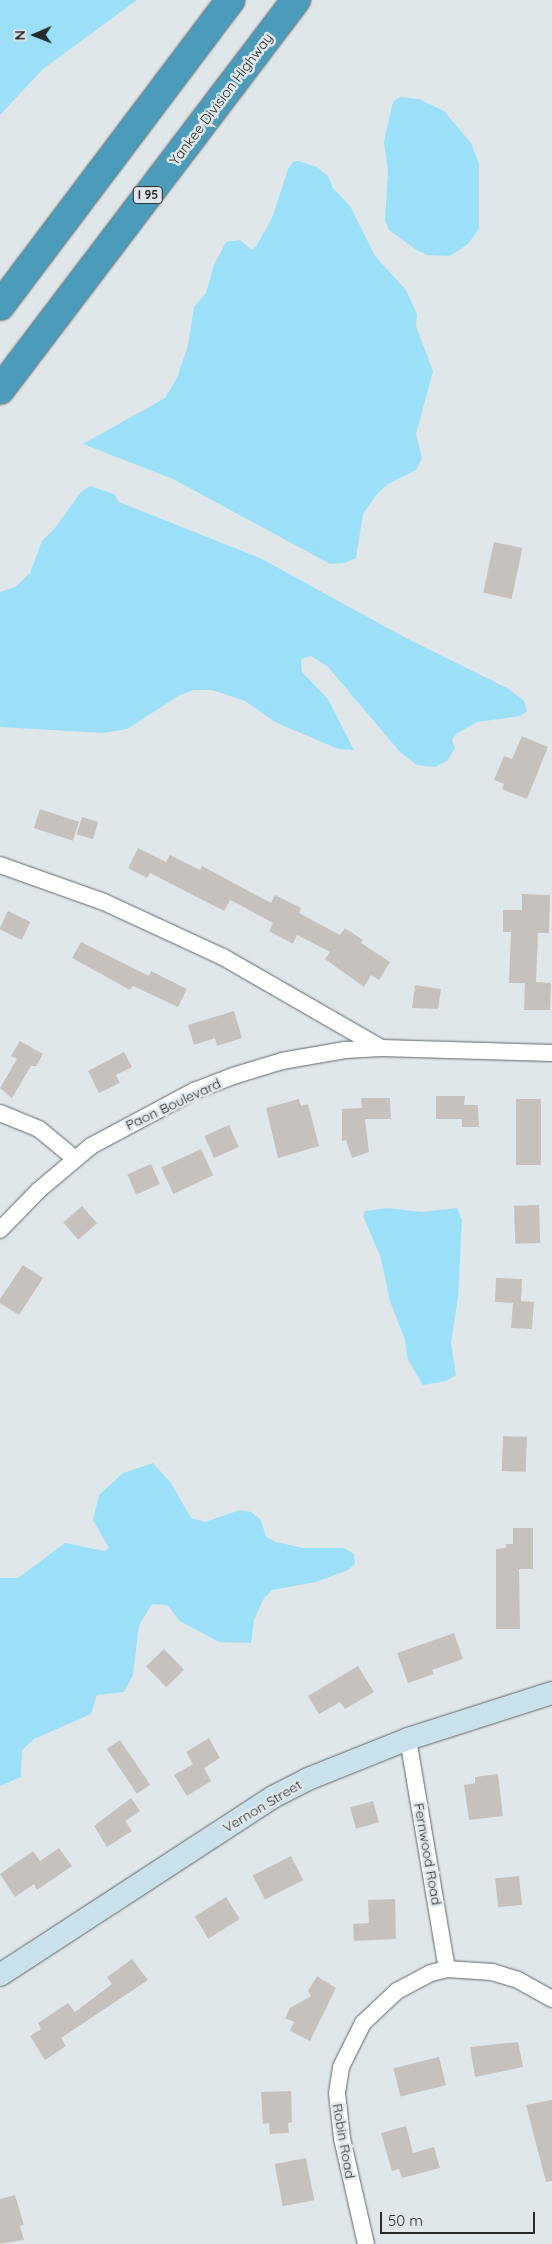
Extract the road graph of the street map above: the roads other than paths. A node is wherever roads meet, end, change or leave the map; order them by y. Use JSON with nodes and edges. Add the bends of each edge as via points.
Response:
{"nodes":[{"id":1,"x":231,"y":0,"type":"edge"},
{"id":2,"x":296,"y":0,"type":"edge"},
{"id":3,"x":0,"y":306,"type":"edge"},
{"id":4,"x":0,"y":390,"type":"edge"},
{"id":5,"x":0,"y":865,"type":"edge"},
{"id":6,"x":381,"y":1048,"type":"junction"},
{"id":7,"x":552,"y":1053,"type":"edge"},
{"id":8,"x":0,"y":1113,"type":"edge"},
{"id":9,"x":74,"y":1158,"type":"junction"},
{"id":10,"x":0,"y":1230,"type":"edge"},
{"id":11,"x":552,"y":1693,"type":"edge"},
{"id":12,"x":408,"y":1739,"type":"junction"},
{"id":13,"x":447,"y":1969,"type":"junction"},
{"id":14,"x":0,"y":1975,"type":"edge"},
{"id":15,"x":552,"y":1999,"type":"edge"},
{"id":16,"x":366,"y":2244,"type":"edge"}],
"edges":[{"from":1,"to":3,"type":"highway"},
{"from":2,"to":4,"type":"highway","name":"Yankee Division Highway","number":"I 95"},
{"from":5,"to":6,"type":"street","name":"Paon Boulevard","via":[[86,894],[223,957]]},
{"from":6,"to":7,"type":"street","name":"Paon Boulevard"},
{"from":6,"to":9,"type":"street","name":"Paon Boulevard","via":[[299,1057],[233,1076],[154,1111]]},
{"from":8,"to":9,"type":"street","via":[[40,1129]]},
{"from":9,"to":10,"type":"street","name":"Paon Boulevard"},
{"from":11,"to":12,"type":"main road","name":"Vernon Street"},
{"from":12,"to":13,"type":"street","name":"Fernwood Road"},
{"from":12,"to":14,"type":"main road","name":"Vernon Street","via":[[344,1763],[274,1797]]},
{"from":13,"to":15,"type":"street","via":[[492,1972],[518,1980]]},
{"from":13,"to":16,"type":"street","name":"Robin Road","via":[[415,1980],[379,2005],[350,2044],[341,2067],[337,2116]]}]}
